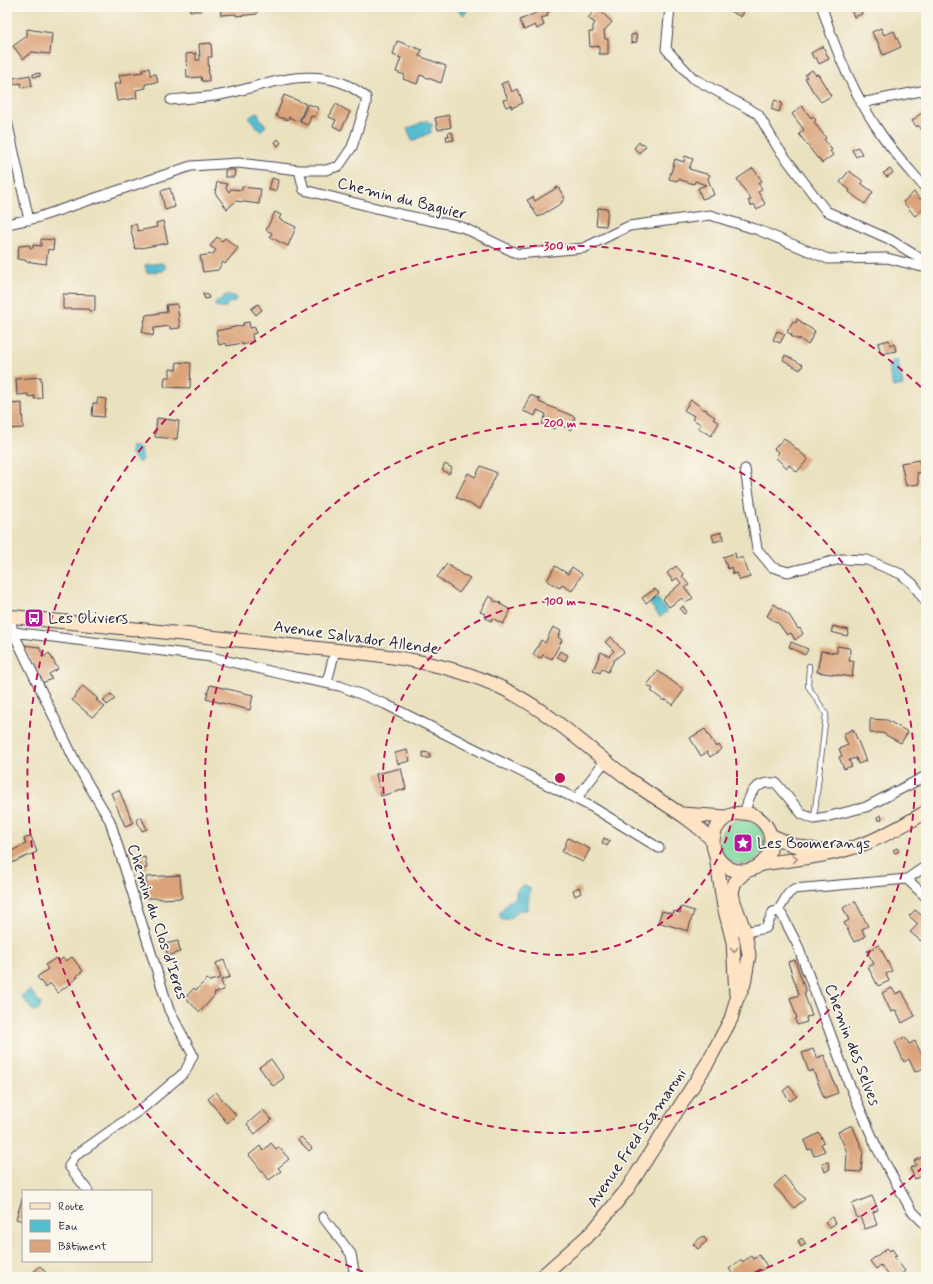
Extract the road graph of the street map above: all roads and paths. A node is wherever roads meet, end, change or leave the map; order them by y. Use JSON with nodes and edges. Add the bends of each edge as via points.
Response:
{"nodes":[{"id":1,"x":670,"y":7,"type":"edge"},
{"id":2,"x":822,"y":7,"type":"edge"},
{"id":3,"x":926,"y":90,"type":"edge"},
{"id":4,"x":171,"y":100,"type":"dead end"},
{"id":5,"x":861,"y":103,"type":"junction"},
{"id":6,"x":7,"y":120,"type":"edge"},
{"id":7,"x":299,"y":170,"type":"junction"},
{"id":8,"x":926,"y":189,"type":"edge"},
{"id":9,"x":29,"y":220,"type":"junction"},
{"id":10,"x":7,"y":224,"type":"edge"},
{"id":11,"x":926,"y":262,"type":"edge"},
{"id":12,"x":926,"y":268,"type":"edge"},
{"id":13,"x":745,"y":469,"type":"dead end"},
{"id":14,"x":926,"y":602,"type":"edge"},
{"id":15,"x":8,"y":616,"type":"edge"},
{"id":16,"x":13,"y":632,"type":"junction"},
{"id":17,"x":335,"y":650,"type":"junction"},
{"id":18,"x":809,"y":666,"type":"dead end"},
{"id":19,"x":327,"y":683,"type":"junction"},
{"id":20,"x":605,"y":761,"type":"junction"},
{"id":21,"x":926,"y":776,"type":"edge"},
{"id":22,"x":576,"y":799,"type":"junction"},
{"id":23,"x":926,"y":812,"type":"edge"},
{"id":24,"x":745,"y":813,"type":"junction"},
{"id":25,"x":682,"y":814,"type":"junction"},
{"id":26,"x":726,"y":817,"type":"junction"},
{"id":27,"x":814,"y":819,"type":"junction"},
{"id":28,"x":770,"y":835,"type":"junction"},
{"id":29,"x":712,"y":840,"type":"junction"},
{"id":30,"x":659,"y":848,"type":"dead end"},
{"id":31,"x":828,"y":853,"type":"junction"},
{"id":32,"x":716,"y":857,"type":"junction"},
{"id":33,"x":761,"y":864,"type":"junction"},
{"id":34,"x":926,"y":866,"type":"edge"},
{"id":35,"x":746,"y":871,"type":"junction"},
{"id":36,"x":908,"y":879,"type":"junction"},
{"id":37,"x":926,"y":897,"type":"edge"},
{"id":38,"x":724,"y":907,"type":"junction"},
{"id":39,"x":778,"y":911,"type":"junction"},
{"id":40,"x":745,"y":932,"type":"junction"},
{"id":41,"x":736,"y":1001,"type":"junction"},
{"id":42,"x":87,"y":1190,"type":"edge"},
{"id":43,"x":323,"y":1217,"type":"dead end"},
{"id":44,"x":926,"y":1225,"type":"edge"},
{"id":45,"x":355,"y":1277,"type":"edge"},
{"id":46,"x":541,"y":1277,"type":"edge"}],
"edges":[{"from":1,"to":11,"type":"street","via":[[666,49],[693,78],[758,114],[778,148],[826,211],[889,239]]},
{"from":2,"to":5,"type":"street","via":[[846,74]]},
{"from":3,"to":5,"type":"street"},
{"from":4,"to":7,"type":"street","name":"Chemin du Baguier","via":[[218,96],[286,79],[317,78],[339,82],[366,97],[352,146],[339,166],[326,170]]},
{"from":5,"to":8,"type":"street","via":[[882,136]]},
{"from":6,"to":9,"type":"street"},
{"from":7,"to":9,"type":"street","name":"Chemin du Baguier","via":[[238,163],[191,166]]},
{"from":7,"to":12,"type":"street","name":"Chemin du Baguier","via":[[304,190],[462,227],[518,254],[584,248],[629,226],[710,215],[758,230],[828,259],[887,258]]},
{"from":9,"to":10,"type":"street","name":"Chemin du Baguier"},
{"from":13,"to":14,"type":"street","via":[[757,549],[772,567],[788,572],[840,559],[867,560],[901,574],[913,584]]},
{"from":15,"to":16,"type":"street","name":"Chemin du Clos d'Ieres"},
{"from":15,"to":17,"type":"main road","name":"Avenue Salvador Allende"},
{"from":16,"to":19,"type":"street","via":[[211,657]]},
{"from":16,"to":42,"type":"street","name":"Chemin du Clos d'Ieres","via":[[77,765],[110,821],[169,1010],[193,1055],[186,1072],[144,1107],[76,1156],[69,1166]]},
{"from":17,"to":19,"type":"street"},
{"from":17,"to":20,"type":"main road","name":"Avenue Salvador Allende","via":[[441,666],[502,688],[557,723]]},
{"from":18,"to":27,"type":"lane","via":[[808,686],[826,714]]},
{"from":19,"to":22,"type":"street","via":[[386,704]]},
{"from":20,"to":22,"type":"street"},
{"from":20,"to":25,"type":"main road","name":"Avenue Salvador Allende","via":[[651,796]]},
{"from":21,"to":27,"type":"street","via":[[866,807]]},
{"from":22,"to":30,"type":"street"},
{"from":23,"to":31,"type":"main road","via":[[905,825],[865,843]]},
{"from":24,"to":26,"type":"main road","via":[[735,813]]},
{"from":24,"to":27,"type":"street","via":[[752,793],[758,785],[776,783],[802,814]]},
{"from":24,"to":28,"type":"main road","via":[[761,820],[767,826]]},
{"from":25,"to":26,"type":"main road","name":"Avenue Salvador Allende"},
{"from":25,"to":29,"type":"main road","name":"Avenue Salvador Allende"},
{"from":26,"to":29,"type":"main road","via":[[716,827]]},
{"from":28,"to":31,"type":"main road","via":[[793,845]]},
{"from":28,"to":33,"type":"main road","via":[[770,851]]},
{"from":29,"to":32,"type":"main road"},
{"from":33,"to":31,"type":"main road","one_way":true},
{"from":32,"to":35,"type":"main road","via":[[721,864],[729,868]]},
{"from":32,"to":38,"type":"main road","name":"Avenue Fred Scamaroni"},
{"from":33,"to":35,"type":"main road"},
{"from":34,"to":36,"type":"street"},
{"from":35,"to":40,"type":"main road","name":"Avenue Fred Scamaroni","via":[[735,882],[732,892]]},
{"from":36,"to":37,"type":"street"},
{"from":36,"to":39,"type":"street","via":[[794,889]]},
{"from":38,"to":40,"type":"street","via":[[730,912],[738,931]]},
{"from":38,"to":41,"type":"main road","name":"Avenue Fred Scamaroni","one_way":true,"via":[[733,942]]},
{"from":39,"to":40,"type":"street","via":[[773,912],[766,928]]},
{"from":39,"to":44,"type":"street","name":"Chemin des Selves","via":[[796,944],[848,1081],[877,1148],[911,1210]]},
{"from":40,"to":41,"type":"main road","name":"Avenue Fred Scamaroni","via":[[749,955],[744,984]]},
{"from":41,"to":46,"type":"main road","name":"Avenue Fred Scamaroni","via":[[731,1020],[708,1062],[628,1188],[593,1231]]},
{"from":43,"to":45,"type":"street","via":[[351,1254]]}]}
